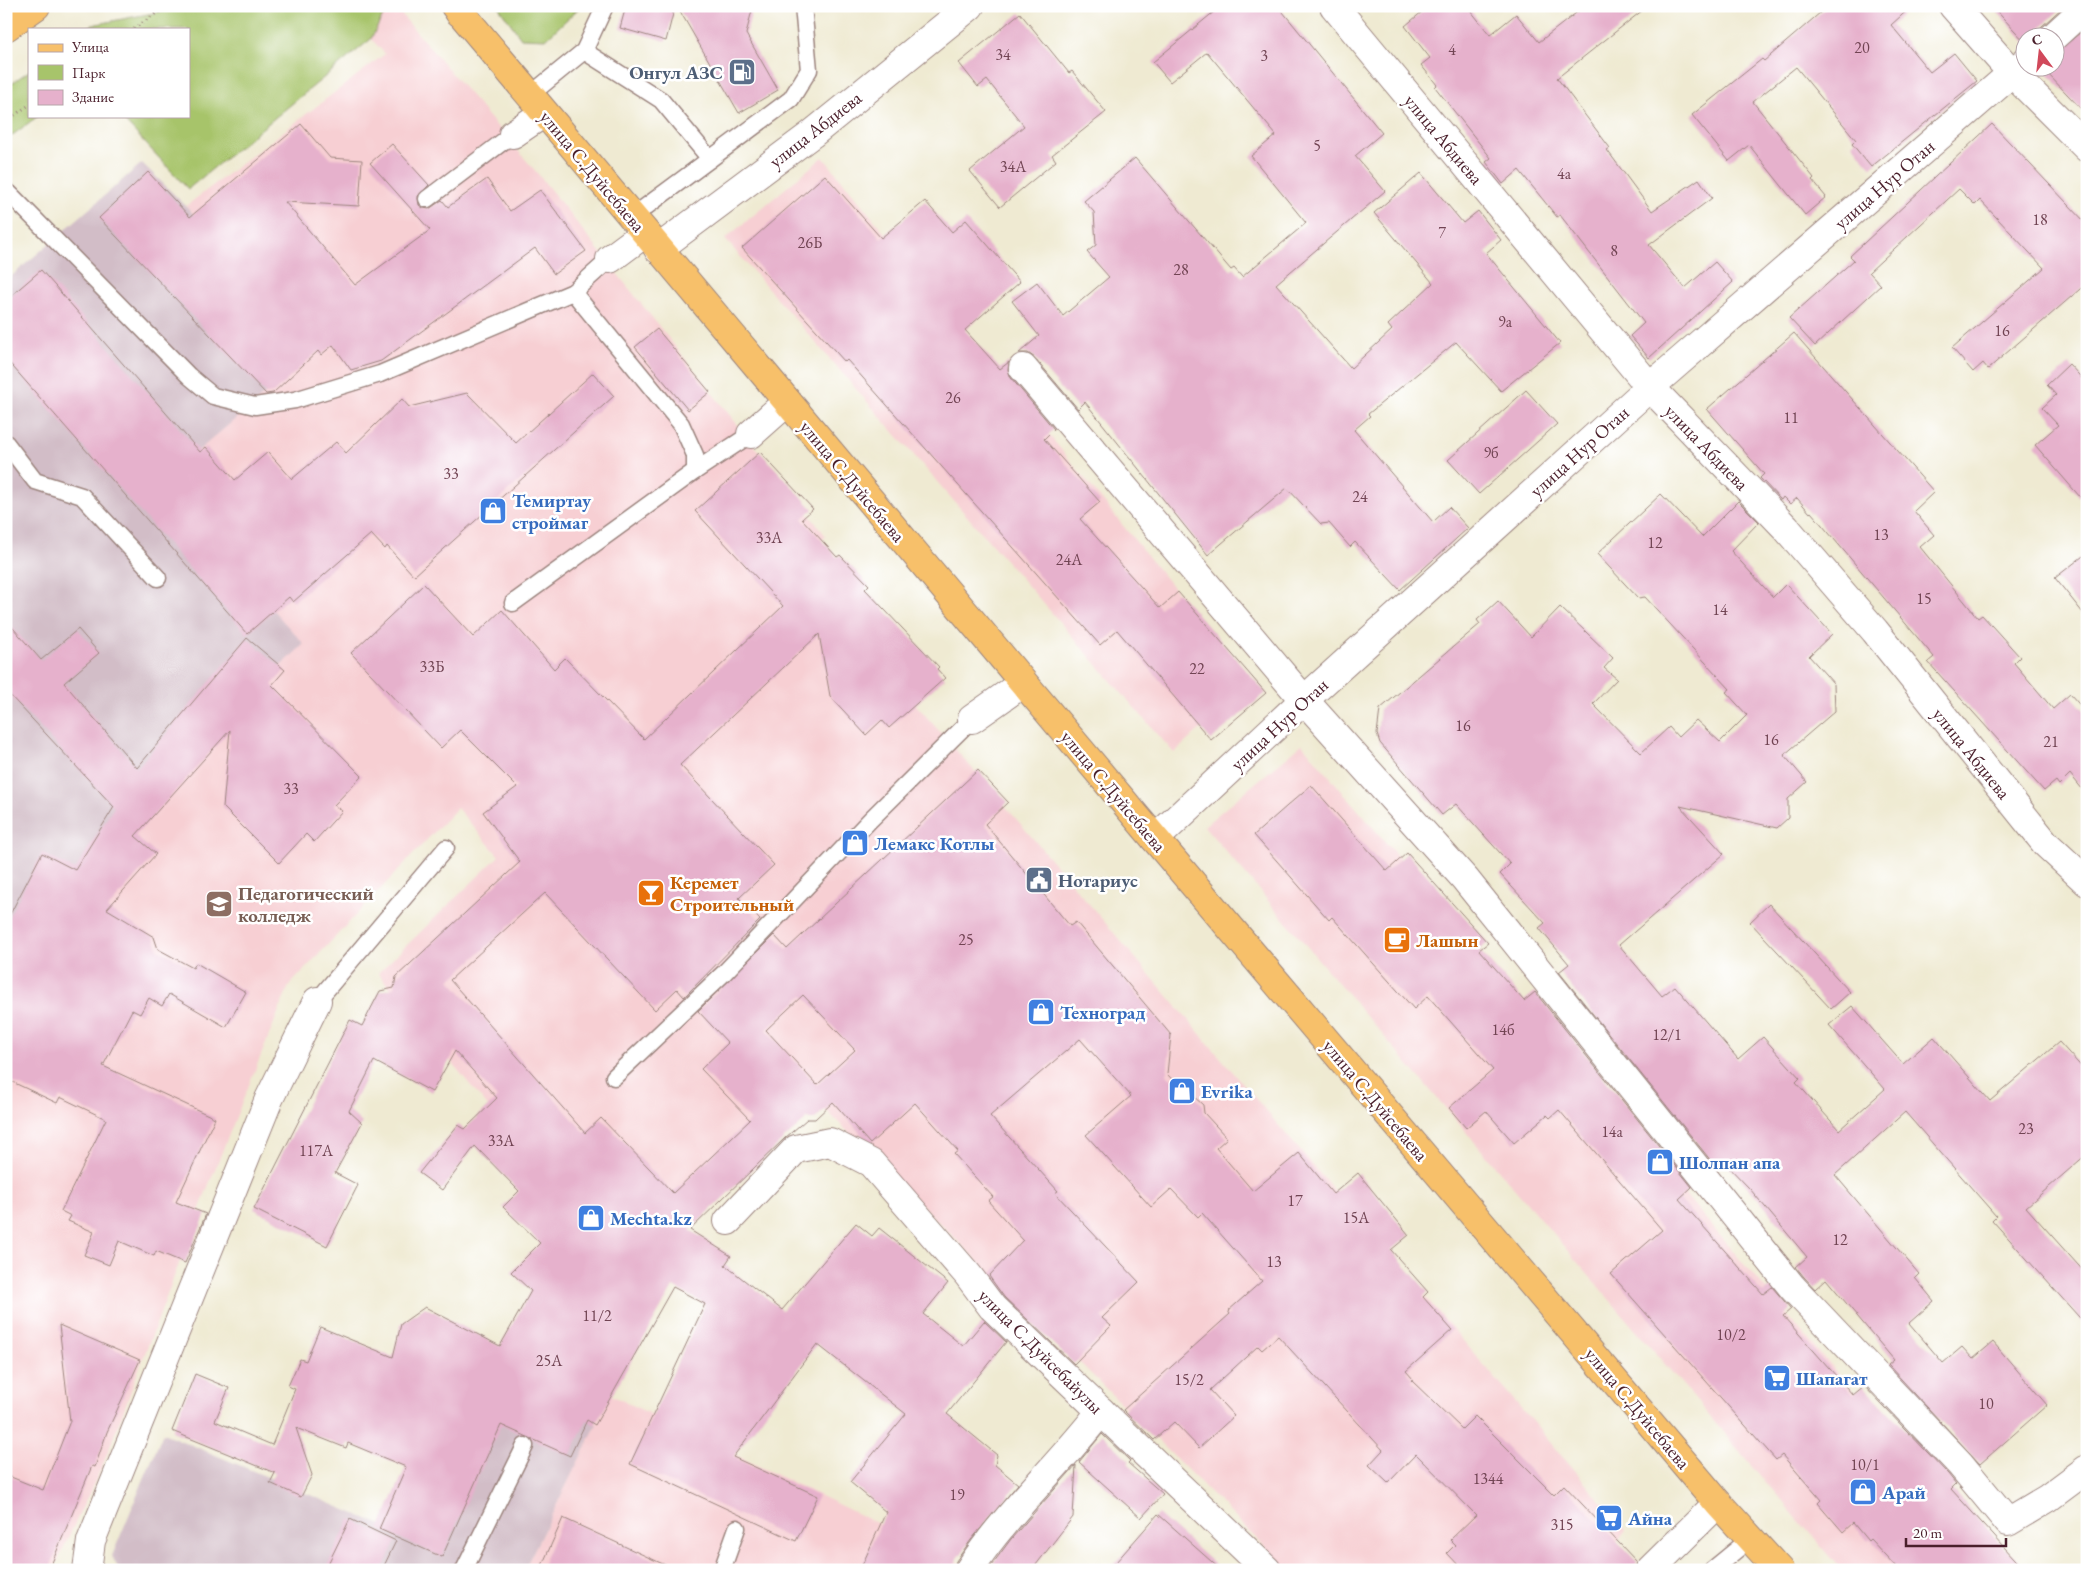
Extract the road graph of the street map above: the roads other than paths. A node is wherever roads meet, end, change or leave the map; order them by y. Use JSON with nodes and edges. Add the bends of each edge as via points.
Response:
{"nodes":[{"id":1,"x":36,"y":6,"type":"edge"},
{"id":2,"x":605,"y":6,"type":"edge"},
{"id":3,"x":803,"y":6,"type":"edge"},
{"id":4,"x":970,"y":6,"type":"edge"},
{"id":5,"x":1334,"y":6,"type":"edge"},
{"id":6,"x":1953,"y":6,"type":"edge"},
{"id":7,"x":2087,"y":6,"type":"edge"},
{"id":8,"x":458,"y":8,"type":"edge"},
{"id":9,"x":6,"y":27,"type":"edge"},
{"id":10,"x":2063,"y":28,"type":"edge"},
{"id":11,"x":584,"y":50,"type":"junction"},
{"id":12,"x":2016,"y":64,"type":"edge"},
{"id":13,"x":2016,"y":70,"type":"edge"},
{"id":14,"x":2028,"y":78,"type":"edge"},
{"id":15,"x":537,"y":104,"type":"junction"},
{"id":16,"x":513,"y":134,"type":"joint"},
{"id":17,"x":2087,"y":148,"type":"edge"},
{"id":18,"x":710,"y":159,"type":"junction"},
{"id":19,"x":6,"y":195,"type":"edge"},
{"id":20,"x":428,"y":199,"type":"dead end"},
{"id":21,"x":645,"y":233,"type":"junction"},
{"id":22,"x":610,"y":259,"type":"joint"},
{"id":23,"x":573,"y":292,"type":"junction"},
{"id":24,"x":1023,"y":368,"type":"dead end"},
{"id":25,"x":1650,"y":387,"type":"junction"},
{"id":26,"x":787,"y":402,"type":"junction"},
{"id":27,"x":751,"y":434,"type":"joint"},
{"id":28,"x":6,"y":443,"type":"edge"},
{"id":29,"x":695,"y":471,"type":"junction"},
{"id":30,"x":158,"y":578,"type":"dead end"},
{"id":31,"x":513,"y":603,"type":"dead end"},
{"id":32,"x":1023,"y":683,"type":"junction"},
{"id":33,"x":1304,"y":700,"type":"junction"},
{"id":34,"x":972,"y":719,"type":"joint"},
{"id":35,"x":1155,"y":839,"type":"junction"},
{"id":36,"x":446,"y":848,"type":"dead end"},
{"id":37,"x":2087,"y":882,"type":"edge"},
{"id":38,"x":317,"y":1001,"type":"joint"},
{"id":39,"x":614,"y":1077,"type":"dead end"},
{"id":40,"x":728,"y":1221,"type":"dead end"},
{"id":41,"x":1101,"y":1411,"type":"junction"},
{"id":42,"x":525,"y":1446,"type":"dead end"},
{"id":43,"x":2087,"y":1469,"type":"edge"},
{"id":44,"x":1718,"y":1503,"type":"junction"},
{"id":45,"x":737,"y":1528,"type":"dead end"},
{"id":46,"x":1751,"y":1538,"type":"junction"},
{"id":47,"x":87,"y":1570,"type":"edge"},
{"id":48,"x":464,"y":1570,"type":"edge"},
{"id":49,"x":722,"y":1570,"type":"edge"},
{"id":50,"x":969,"y":1570,"type":"edge"},
{"id":51,"x":1267,"y":1570,"type":"edge"},
{"id":52,"x":1650,"y":1570,"type":"edge"},
{"id":53,"x":1712,"y":1570,"type":"edge"},
{"id":54,"x":1779,"y":1570,"type":"edge"}],
"edges":[{"from":1,"to":9,"type":"main road"},
{"from":2,"to":11,"type":"lane"},
{"from":3,"to":18,"type":"lane","via":[[809,70],[791,99]]},
{"from":4,"to":21,"type":"street","name":"улица Абдиева","via":[[812,134]]},
{"from":5,"to":25,"type":"street","name":"улица Абдиева"},
{"from":6,"to":12,"type":"street"},
{"from":7,"to":10,"type":"street"},
{"from":8,"to":15,"type":"main road","name":"улица С.Дуйсебаева"},
{"from":11,"to":15,"type":"lane"},
{"from":11,"to":18,"type":"lane","via":[[661,100]]},
{"from":13,"to":25,"type":"street","name":"улица Нур Отан"},
{"from":14,"to":17,"type":"street"},
{"from":15,"to":16,"type":"street"},
{"from":15,"to":21,"type":"main road","name":"улица С.Дуйсебаева"},
{"from":16,"to":20,"type":"lane"},
{"from":18,"to":21,"type":"lane"},
{"from":19,"to":23,"type":"lane","via":[[9,193],[189,376],[213,396],[255,406],[295,400],[380,374]]},
{"from":21,"to":22,"type":"street","name":"улица Абдиева"},
{"from":21,"to":26,"type":"main road","name":"улица С.Дуйсебаева"},
{"from":22,"to":23,"type":"lane"},
{"from":23,"to":29,"type":"lane","via":[[681,424],[695,455]]},
{"from":24,"to":33,"type":"street"},
{"from":25,"to":33,"type":"street","name":"улица Нур Отан"},
{"from":25,"to":37,"type":"street","name":"улица Абдиева","via":[[1786,528],[1875,631],[2046,844]]},
{"from":26,"to":27,"type":"street"},
{"from":26,"to":32,"type":"main road","name":"улица С.Дуйсебаева"},
{"from":27,"to":29,"type":"lane"},
{"from":28,"to":30,"type":"lane","via":[[35,481],[82,496]]},
{"from":29,"to":31,"type":"lane"},
{"from":32,"to":34,"type":"street"},
{"from":32,"to":35,"type":"main road","name":"улица С.Дуйсебаева"},
{"from":33,"to":35,"type":"street","name":"улица Нур Отан"},
{"from":33,"to":43,"type":"street","via":[[1465,879],[1792,1287],[1960,1464],[2008,1522]]},
{"from":34,"to":39,"type":"lane","via":[[724,973]]},
{"from":35,"to":44,"type":"main road","name":"улица С.Дуйсебаева"},
{"from":36,"to":38,"type":"lane"},
{"from":38,"to":47,"type":"street","via":[[269,1098],[91,1541]]},
{"from":40,"to":41,"type":"street","name":"улица С.Дуйсебайулы","via":[[796,1149],[830,1142],[855,1154],[872,1163],[992,1307]]},
{"from":41,"to":50,"type":"street","via":[[982,1549]]},
{"from":41,"to":51,"type":"street","name":"улица С.Дуйсебайулы"},
{"from":42,"to":48,"type":"lane"},
{"from":44,"to":46,"type":"main road","name":"улица С.Дуйсебаева"},
{"from":44,"to":52,"type":"street"},
{"from":45,"to":49,"type":"lane"},
{"from":46,"to":53,"type":"lane"},
{"from":46,"to":54,"type":"main road","name":"улица С.Дуйсебаева"}]}
